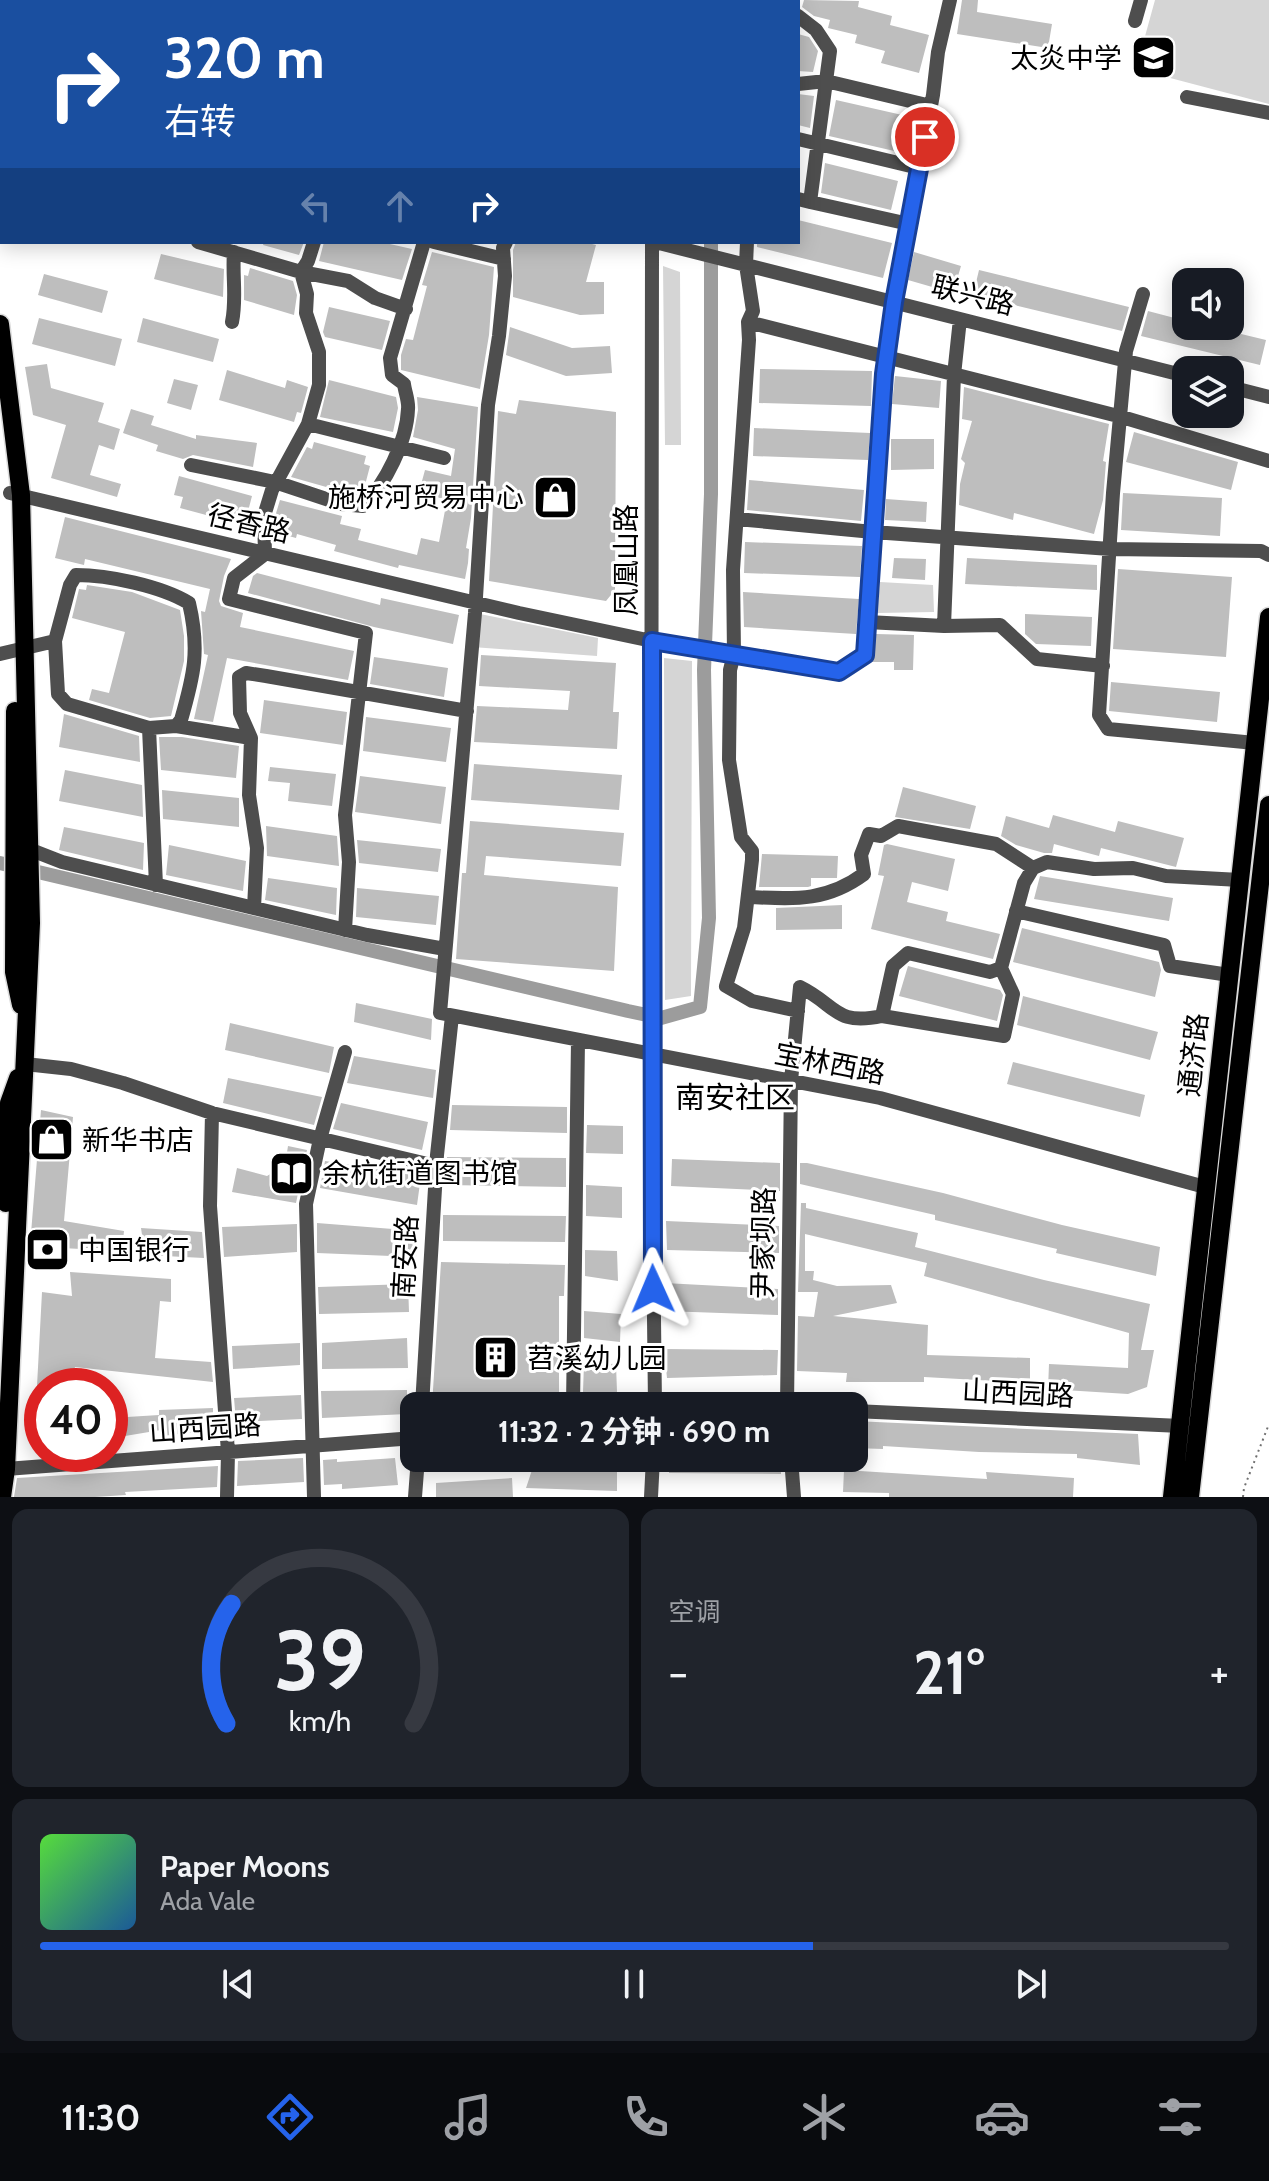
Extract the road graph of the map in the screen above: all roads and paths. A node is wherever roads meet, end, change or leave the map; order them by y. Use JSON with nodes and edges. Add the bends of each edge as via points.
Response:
{"nodes":[{"id":1,"x":950,"y":0,"type":"edge"},
{"id":2,"x":1141,"y":0,"type":"edge"},
{"id":3,"x":800,"y":18,"type":"edge"},
{"id":4,"x":1135,"y":21,"type":"dead end"},
{"id":5,"x":826,"y":81,"type":"junction"},
{"id":6,"x":800,"y":84,"type":"edge"},
{"id":7,"x":1187,"y":97,"type":"dead end"},
{"id":8,"x":931,"y":106,"type":"junction"},
{"id":9,"x":1269,"y":113,"type":"edge"},
{"id":10,"x":800,"y":139,"type":"edge"},
{"id":11,"x":818,"y":143,"type":"junction"},
{"id":12,"x":919,"y":168,"type":"junction"},
{"id":13,"x":804,"y":200,"type":"edge"},
{"id":14,"x":909,"y":224,"type":"junction"},
{"id":15,"x":205,"y":244,"type":"edge"},
{"id":16,"x":313,"y":244,"type":"edge"},
{"id":17,"x":423,"y":244,"type":"edge"},
{"id":18,"x":442,"y":244,"type":"edge"},
{"id":19,"x":506,"y":244,"type":"edge"},
{"id":20,"x":654,"y":244,"type":"edge"},
{"id":21,"x":662,"y":244,"type":"edge"},
{"id":22,"x":747,"y":244,"type":"edge"},
{"id":23,"x":234,"y":252,"type":"junction"},
{"id":24,"x":504,"y":259,"type":"junction"},
{"id":25,"x":743,"y":264,"type":"junction"},
{"id":26,"x":301,"y":272,"type":"junction"},
{"id":27,"x":1143,"y":294,"type":"dead end"},
{"id":28,"x":894,"y":302,"type":"junction"},
{"id":29,"x":406,"y":309,"type":"junction"},
{"id":30,"x":960,"y":319,"type":"junction"},
{"id":31,"x":232,"y":322,"type":"dead end"},
{"id":32,"x":748,"y":322,"type":"junction"},
{"id":33,"x":0,"y":324,"type":"edge"},
{"id":34,"x":886,"y":358,"type":"junction"},
{"id":35,"x":1126,"y":360,"type":"junction"},
{"id":36,"x":1172,"y":372,"type":"edge"},
{"id":37,"x":954,"y":375,"type":"junction"},
{"id":38,"x":1244,"y":391,"type":"edge"},
{"id":39,"x":1269,"y":397,"type":"edge"},
{"id":40,"x":0,"y":405,"type":"edge"},
{"id":41,"x":1122,"y":417,"type":"junction"},
{"id":42,"x":308,"y":424,"type":"junction"},
{"id":43,"x":398,"y":448,"type":"junction"},
{"id":44,"x":444,"y":458,"type":"dead end"},
{"id":45,"x":1269,"y":461,"type":"edge"},
{"id":46,"x":191,"y":465,"type":"dead end"},
{"id":47,"x":275,"y":482,"type":"junction"},
{"id":48,"x":16,"y":494,"type":"junction"},
{"id":49,"x":737,"y":519,"type":"junction"},
{"id":50,"x":873,"y":532,"type":"junction"},
{"id":51,"x":948,"y":536,"type":"junction"},
{"id":52,"x":1110,"y":549,"type":"junction"},
{"id":53,"x":265,"y":554,"type":"junction"},
{"id":54,"x":1269,"y":555,"type":"edge"},
{"id":55,"x":476,"y":604,"type":"junction"},
{"id":56,"x":1269,"y":617,"type":"edge"},
{"id":57,"x":867,"y":622,"type":"junction"},
{"id":58,"x":944,"y":626,"type":"junction"},
{"id":59,"x":55,"y":641,"type":"junction"},
{"id":60,"x":652,"y":641,"type":"junction"},
{"id":61,"x":13,"y":652,"type":"edge"},
{"id":62,"x":728,"y":653,"type":"junction"},
{"id":63,"x":1103,"y":666,"type":"junction"},
{"id":64,"x":359,"y":691,"type":"junction"},
{"id":65,"x":467,"y":711,"type":"junction"},
{"id":66,"x":176,"y":726,"type":"junction"},
{"id":67,"x":149,"y":728,"type":"junction"},
{"id":68,"x":251,"y":738,"type":"junction"},
{"id":69,"x":1255,"y":743,"type":"junction"},
{"id":70,"x":1269,"y":805,"type":"edge"},
{"id":71,"x":22,"y":849,"type":"junction"},
{"id":72,"x":1033,"y":868,"type":"junction"},
{"id":73,"x":1240,"y":880,"type":"junction"},
{"id":74,"x":156,"y":885,"type":"junction"},
{"id":75,"x":749,"y":897,"type":"junction"},
{"id":76,"x":23,"y":898,"type":"junction"},
{"id":77,"x":254,"y":908,"type":"junction"},
{"id":78,"x":1016,"y":911,"type":"junction"},
{"id":79,"x":345,"y":930,"type":"junction"},
{"id":80,"x":445,"y":953,"type":"junction"},
{"id":81,"x":1001,"y":968,"type":"junction"},
{"id":82,"x":1229,"y":975,"type":"junction"},
{"id":83,"x":798,"y":1011,"type":"junction"},
{"id":84,"x":446,"y":1014,"type":"junction"},
{"id":85,"x":882,"y":1016,"type":"junction"},
{"id":86,"x":578,"y":1040,"type":"junction"},
{"id":87,"x":345,"y":1052,"type":"dead end"},
{"id":88,"x":651,"y":1054,"type":"junction"},
{"id":89,"x":25,"y":1064,"type":"junction"},
{"id":90,"x":791,"y":1081,"type":"junction"},
{"id":91,"x":212,"y":1113,"type":"junction"},
{"id":92,"x":320,"y":1139,"type":"junction"},
{"id":93,"x":436,"y":1166,"type":"junction"},
{"id":94,"x":1205,"y":1187,"type":"junction"},
{"id":95,"x":0,"y":1330,"type":"edge"},
{"id":96,"x":423,"y":1392,"type":"edge"},
{"id":97,"x":573,"y":1392,"type":"edge"},
{"id":98,"x":655,"y":1392,"type":"edge"},
{"id":99,"x":787,"y":1392,"type":"edge"},
{"id":100,"x":868,"y":1412,"type":"edge"},
{"id":101,"x":1269,"y":1424,"type":"edge"},
{"id":102,"x":1181,"y":1426,"type":"junction"},
{"id":103,"x":400,"y":1439,"type":"edge"},
{"id":104,"x":311,"y":1446,"type":"junction"},
{"id":105,"x":228,"y":1453,"type":"junction"},
{"id":106,"x":3,"y":1471,"type":"edge"},
{"id":107,"x":417,"y":1472,"type":"edge"},
{"id":108,"x":652,"y":1472,"type":"edge"},
{"id":109,"x":792,"y":1472,"type":"edge"},
{"id":110,"x":2,"y":1497,"type":"edge"},
{"id":111,"x":227,"y":1497,"type":"edge"},
{"id":112,"x":314,"y":1497,"type":"edge"},
{"id":113,"x":415,"y":1497,"type":"edge"},
{"id":114,"x":651,"y":1497,"type":"edge"},
{"id":115,"x":794,"y":1497,"type":"edge"},
{"id":116,"x":1172,"y":1497,"type":"edge"},
{"id":117,"x":1190,"y":1497,"type":"edge"},
{"id":118,"x":1243,"y":1497,"type":"edge"}],
"edges":[{"from":1,"to":8,"type":"street"},
{"from":2,"to":4,"type":"street"},
{"from":3,"to":5,"type":"street","via":[[830,51]]},
{"from":5,"to":6,"type":"street"},
{"from":5,"to":8,"type":"street"},
{"from":5,"to":11,"type":"street"},
{"from":7,"to":9,"type":"street"},
{"from":8,"to":12,"type":"street"},
{"from":10,"to":11,"type":"street"},
{"from":11,"to":12,"type":"street"},
{"from":11,"to":13,"type":"street"},
{"from":12,"to":14,"type":"street"},
{"from":13,"to":14,"type":"street"},
{"from":14,"to":28,"type":"street"},
{"from":15,"to":23,"type":"street"},
{"from":16,"to":26,"type":"street"},
{"from":17,"to":29,"type":"street"},
{"from":18,"to":24,"type":"street"},
{"from":19,"to":24,"type":"street","name":"南安路"},
{"from":20,"to":60,"type":"street","name":"凤凰山路"},
{"from":21,"to":25,"type":"street","name":"联兴路"},
{"from":22,"to":25,"type":"street"},
{"from":23,"to":26,"type":"street"},
{"from":23,"to":31,"type":"street"},
{"from":24,"to":55,"type":"street","name":"南安路","via":[[488,405]]},
{"from":25,"to":28,"type":"street","name":"联兴路"},
{"from":25,"to":32,"type":"street","via":[[753,311]]},
{"from":26,"to":29,"type":"street","via":[[348,281]]},
{"from":26,"to":42,"type":"street","via":[[306,313],[319,352],[319,385]]},
{"from":27,"to":35,"type":"street"},
{"from":28,"to":30,"type":"street","name":"联兴路"},
{"from":28,"to":34,"type":"street"},
{"from":29,"to":43,"type":"street","via":[[390,358],[392,375],[404,384],[409,409]]},
{"from":30,"to":35,"type":"street","name":"联兴路"},
{"from":30,"to":37,"type":"street"},
{"from":32,"to":34,"type":"street"},
{"from":32,"to":49,"type":"street"},
{"from":33,"to":48,"type":"main road"},
{"from":34,"to":37,"type":"street"},
{"from":34,"to":50,"type":"street"},
{"from":35,"to":36,"type":"street","name":"联兴路"},
{"from":35,"to":41,"type":"street"},
{"from":37,"to":41,"type":"street"},
{"from":37,"to":51,"type":"street"},
{"from":38,"to":39,"type":"street"},
{"from":40,"to":48,"type":"main road"},
{"from":41,"to":45,"type":"street"},
{"from":41,"to":52,"type":"street"},
{"from":42,"to":43,"type":"street"},
{"from":42,"to":47,"type":"street"},
{"from":43,"to":44,"type":"street"},
{"from":43,"to":47,"type":"street","via":[[363,506]]},
{"from":46,"to":47,"type":"street"},
{"from":47,"to":53,"type":"street","via":[[264,516]]},
{"from":48,"to":53,"type":"street","name":"径香路"},
{"from":48,"to":61,"type":"main road"},
{"from":49,"to":50,"type":"street"},
{"from":49,"to":62,"type":"street"},
{"from":50,"to":51,"type":"street"},
{"from":50,"to":57,"type":"street"},
{"from":51,"to":52,"type":"street"},
{"from":51,"to":58,"type":"street"},
{"from":52,"to":54,"type":"street"},
{"from":52,"to":63,"type":"street"},
{"from":53,"to":55,"type":"street","name":"径香路"},
{"from":53,"to":64,"type":"street","via":[[234,578],[229,599],[366,633]]},
{"from":55,"to":60,"type":"street","name":"径香路"},
{"from":55,"to":65,"type":"street","name":"南安路"},
{"from":56,"to":69,"type":"main road","name":"通济路"},
{"from":57,"to":58,"type":"street"},
{"from":57,"to":62,"type":"street","name":"径香路","via":[[865,655],[839,672]]},
{"from":58,"to":63,"type":"street","via":[[1000,625],[1037,659]]},
{"from":59,"to":61,"type":"street"},
{"from":59,"to":66,"type":"street","via":[[76,575],[173,593],[189,603],[195,674]]},
{"from":59,"to":67,"type":"street","via":[[58,694],[67,704]]},
{"from":60,"to":62,"type":"street","name":"径香路"},
{"from":60,"to":88,"type":"street","name":"凤凰山路"},
{"from":61,"to":71,"type":"main road"},
{"from":62,"to":75,"type":"street","via":[[729,760],[741,837],[752,851]]},
{"from":63,"to":69,"type":"street","via":[[1099,715],[1108,729]]},
{"from":64,"to":65,"type":"street"},
{"from":64,"to":68,"type":"street","via":[[246,673],[239,677],[240,713]]},
{"from":64,"to":79,"type":"street","via":[[345,815]]},
{"from":65,"to":80,"type":"street","name":"南安路"},
{"from":66,"to":67,"type":"street"},
{"from":66,"to":68,"type":"street"},
{"from":67,"to":74,"type":"street"},
{"from":68,"to":77,"type":"street","via":[[249,795],[257,848]]},
{"from":69,"to":73,"type":"main road","name":"通济路"},
{"from":70,"to":117,"type":"main road","name":"通济路"},
{"from":71,"to":74,"type":"street"},
{"from":71,"to":76,"type":"main road"},
{"from":72,"to":73,"type":"street","via":[[1047,862]]},
{"from":72,"to":75,"type":"street","via":[[996,844],[898,826],[881,836],[869,834],[861,855],[864,874],[849,885],[806,899]]},
{"from":72,"to":78,"type":"street"},
{"from":73,"to":82,"type":"main road","name":"通济路"},
{"from":74,"to":77,"type":"street"},
{"from":75,"to":83,"type":"street","via":[[726,986],[752,1001]]},
{"from":76,"to":89,"type":"main road"},
{"from":76,"to":95,"type":"main road","via":[[14,972],[24,1018],[21,1069],[9,1103]]},
{"from":77,"to":79,"type":"street"},
{"from":78,"to":81,"type":"street"},
{"from":78,"to":82,"type":"street","via":[[1164,945],[1170,966]]},
{"from":79,"to":80,"type":"street"},
{"from":80,"to":84,"type":"street","name":"南安路"},
{"from":81,"to":85,"type":"street","via":[[990,972],[908,953],[893,966]]},
{"from":81,"to":85,"type":"street","via":[[1013,994],[1004,1036]]},
{"from":82,"to":94,"type":"main road","name":"通济路"},
{"from":83,"to":85,"type":"street","via":[[800,987],[819,996],[833,1012],[859,1021]]},
{"from":83,"to":90,"type":"street","name":"尹家坝路"},
{"from":84,"to":86,"type":"street","name":"宝林西路"},
{"from":84,"to":93,"type":"street","name":"南安路"},
{"from":86,"to":88,"type":"street","name":"宝林西路"},
{"from":86,"to":97,"type":"street"},
{"from":87,"to":92,"type":"street"},
{"from":88,"to":90,"type":"street","name":"宝林西路"},
{"from":88,"to":98,"type":"street","name":"凤凰山路"},
{"from":89,"to":91,"type":"street","via":[[71,1069]]},
{"from":89,"to":106,"type":"main road"},
{"from":90,"to":94,"type":"street","name":"宝林西路","via":[[880,1098]]},
{"from":90,"to":99,"type":"street","name":"尹家坝路"},
{"from":91,"to":92,"type":"street"},
{"from":91,"to":105,"type":"street","via":[[210,1206]]},
{"from":92,"to":93,"type":"street"},
{"from":92,"to":104,"type":"street","via":[[306,1204]]},
{"from":93,"to":96,"type":"street","name":"南安路"},
{"from":94,"to":102,"type":"main road","name":"通济路"},
{"from":100,"to":102,"type":"street","name":"山西园路"},
{"from":101,"to":118,"type":"path"},
{"from":102,"to":116,"type":"main road","name":"通济路"},
{"from":103,"to":104,"type":"street","name":"山西园路"},
{"from":104,"to":105,"type":"street","name":"山西园路"},
{"from":104,"to":112,"type":"street"},
{"from":105,"to":106,"type":"street","name":"山西园路"},
{"from":105,"to":111,"type":"street"},
{"from":106,"to":110,"type":"main road"},
{"from":107,"to":113,"type":"street"},
{"from":108,"to":114,"type":"street"},
{"from":109,"to":115,"type":"street"}]}
